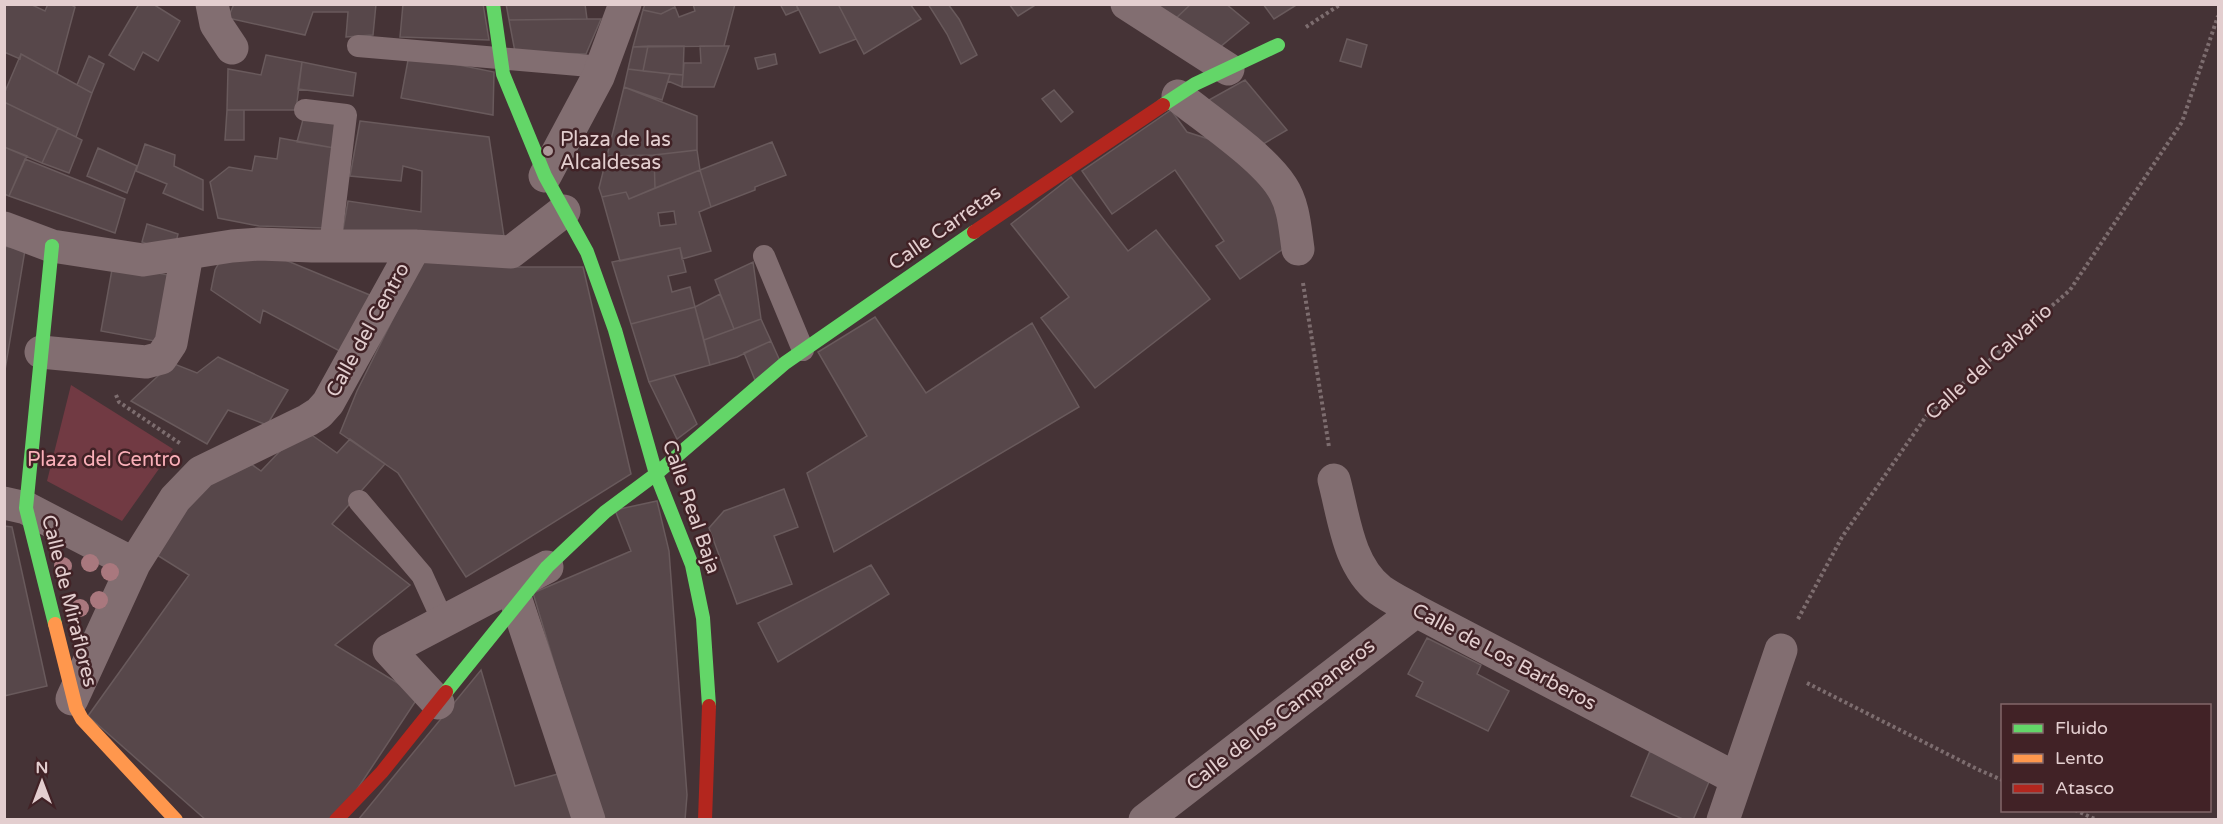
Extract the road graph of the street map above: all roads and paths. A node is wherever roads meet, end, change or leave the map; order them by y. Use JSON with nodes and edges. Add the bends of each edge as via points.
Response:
{"nodes":[{"id":1,"x":212,"y":4,"type":"edge"},
{"id":2,"x":493,"y":4,"type":"edge"},
{"id":3,"x":625,"y":4,"type":"edge"},
{"id":4,"x":1127,"y":4,"type":"edge"},
{"id":5,"x":2218,"y":16,"type":"edge"},
{"id":6,"x":358,"y":45,"type":"dead end"},
{"id":7,"x":1278,"y":45,"type":"dead end"},
{"id":8,"x":232,"y":48,"type":"dead end"},
{"id":9,"x":502,"y":66,"type":"junction"},
{"id":10,"x":602,"y":67,"type":"junction"},
{"id":11,"x":1228,"y":69,"type":"junction"},
{"id":12,"x":1178,"y":96,"type":"junction"},
{"id":13,"x":305,"y":110,"type":"dead end"},
{"id":14,"x":545,"y":176,"type":"junction"},
{"id":15,"x":564,"y":211,"type":"junction"},
{"id":16,"x":4,"y":228,"type":"edge"},
{"id":17,"x":52,"y":246,"type":"junction"},
{"id":18,"x":330,"y":246,"type":"junction"},
{"id":19,"x":415,"y":246,"type":"junction"},
{"id":20,"x":1298,"y":249,"type":"joint"},
{"id":21,"x":187,"y":254,"type":"junction"},
{"id":22,"x":764,"y":256,"type":"dead end"},
{"id":23,"x":803,"y":350,"type":"junction"},
{"id":24,"x":41,"y":352,"type":"junction"},
{"id":25,"x":101,"y":358,"type":"junction"},
{"id":26,"x":213,"y":466,"type":"junction"},
{"id":27,"x":656,"y":474,"type":"junction"},
{"id":28,"x":1334,"y":480,"type":"joint"},
{"id":29,"x":359,"y":501,"type":"dead end"},
{"id":30,"x":15,"y":506,"type":"edge"},
{"id":31,"x":134,"y":564,"type":"junction"},
{"id":32,"x":547,"y":567,"type":"junction"},
{"id":33,"x":517,"y":603,"type":"junction"},
{"id":34,"x":1416,"y":611,"type":"junction"},
{"id":35,"x":443,"y":621,"type":"junction"},
{"id":36,"x":1778,"y":658,"type":"junction"},
{"id":37,"x":72,"y":699,"type":"junction"},
{"id":38,"x":438,"y":703,"type":"junction"},
{"id":39,"x":1737,"y":779,"type":"junction"},
{"id":40,"x":2001,"y":780,"type":"edge"},
{"id":41,"x":2080,"y":812,"type":"edge"},
{"id":42,"x":176,"y":819,"type":"edge"},
{"id":43,"x":336,"y":819,"type":"edge"},
{"id":44,"x":589,"y":819,"type":"edge"},
{"id":45,"x":705,"y":819,"type":"edge"},
{"id":46,"x":1145,"y":819,"type":"edge"},
{"id":47,"x":1723,"y":819,"type":"edge"},
{"id":48,"x":2097,"y":819,"type":"edge"}],
"edges":[{"from":1,"to":8,"type":"street","via":[[216,24]]},
{"from":2,"to":9,"type":"street"},
{"from":3,"to":10,"type":"street"},
{"from":4,"to":11,"type":"street"},
{"from":5,"to":36,"type":"path","name":"Calle del Calvario","via":[[2182,122],[2070,291],[1927,415],[1842,537]]},
{"from":6,"to":9,"type":"lane"},
{"from":7,"to":11,"type":"street","name":"Calle Carretas"},
{"from":9,"to":10,"type":"lane"},
{"from":9,"to":14,"type":"street"},
{"from":10,"to":14,"type":"street"},
{"from":11,"to":12,"type":"street","name":"Calle Carretas"},
{"from":12,"to":20,"type":"street","via":[[1256,158],[1282,187],[1293,211]]},
{"from":12,"to":23,"type":"street","name":"Calle Carretas"},
{"from":13,"to":18,"type":"lane","via":[[346,115]]},
{"from":14,"to":15,"type":"street"},
{"from":15,"to":19,"type":"street","via":[[512,252]]},
{"from":15,"to":27,"type":"street","name":"Calle Real Baja","via":[[587,252],[615,330]]},
{"from":16,"to":17,"type":"street"},
{"from":17,"to":21,"type":"street","via":[[132,259]]},
{"from":17,"to":24,"type":"street","name":"Calle de Miraflores"},
{"from":18,"to":19,"type":"street"},
{"from":18,"to":21,"type":"street","via":[[259,244]]},
{"from":19,"to":26,"type":"street","name":"Calle del Centro","via":[[319,413]]},
{"from":20,"to":28,"type":"path"},
{"from":21,"to":25,"type":"street","via":[[171,343],[161,358],[146,362]]},
{"from":22,"to":23,"type":"lane"},
{"from":23,"to":27,"type":"street","name":"Calle Carretas"},
{"from":24,"to":25,"type":"street"},
{"from":24,"to":30,"type":"street","name":"Calle de Miraflores"},
{"from":25,"to":26,"type":"path","via":[[119,402]]},
{"from":26,"to":31,"type":"street","name":"Calle del Centro","via":[[201,472],[175,499]]},
{"from":27,"to":32,"type":"street","name":"Calle Carretas","via":[[606,512]]},
{"from":27,"to":45,"type":"street","name":"Calle Real Baja","via":[[692,565],[703,618],[709,716]]},
{"from":28,"to":34,"type":"street","name":"Calle de Los Barberos","via":[[1354,556],[1364,573],[1379,589]]},
{"from":29,"to":35,"type":"lane","via":[[422,575]]},
{"from":30,"to":31,"type":"street"},
{"from":30,"to":37,"type":"street","name":"Calle de Miraflores"},
{"from":31,"to":37,"type":"street","name":"Calle del Centro"},
{"from":32,"to":33,"type":"street","name":"Calle Carretas"},
{"from":32,"to":35,"type":"street"},
{"from":33,"to":38,"type":"street","name":"Calle Carretas"},
{"from":33,"to":44,"type":"street"},
{"from":34,"to":39,"type":"street","name":"Calle de Los Barberos"},
{"from":34,"to":46,"type":"street","name":"Calle de los Campaneros"},
{"from":35,"to":38,"type":"street","via":[[389,650]]},
{"from":36,"to":39,"type":"street"},
{"from":36,"to":40,"type":"path"},
{"from":37,"to":42,"type":"street","name":"Calle de Miraflores","via":[[82,719]]},
{"from":38,"to":43,"type":"street","name":"Calle Carretas","via":[[382,772]]},
{"from":39,"to":47,"type":"street"},
{"from":41,"to":48,"type":"path"}]}
